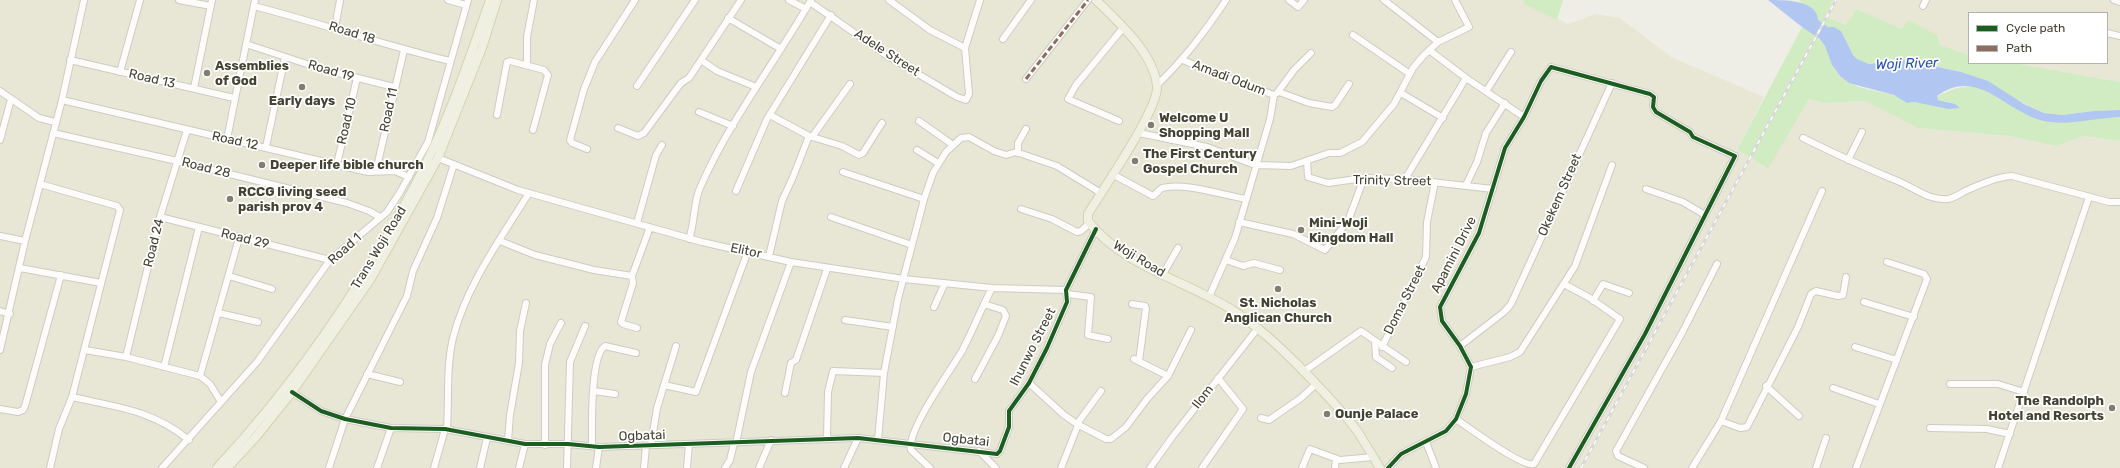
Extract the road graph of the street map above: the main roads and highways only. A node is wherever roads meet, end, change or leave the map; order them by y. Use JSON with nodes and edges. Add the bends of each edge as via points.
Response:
{"nodes":[{"id":1,"x":490,"y":0,"type":"edge"},
{"id":2,"x":498,"y":0,"type":"edge"},
{"id":3,"x":1096,"y":0,"type":"edge"},
{"id":4,"x":223,"y":467,"type":"edge"},
{"id":5,"x":1380,"y":468,"type":"edge"}],
"edges":[{"from":1,"to":4,"type":"main road","name":"Trans Woji Road","via":[[439,134],[415,187],[335,319],[284,390]]},
{"from":2,"to":4,"type":"main road","name":"Trans Woji Road","via":[[482,48],[438,158],[370,280],[292,392],[255,438]]},
{"from":3,"to":5,"type":"main road","name":"Woji Road","via":[[1146,57],[1157,85],[1151,108],[1139,133],[1088,214],[1090,223],[1120,251],[1238,313],[1258,328],[1354,427]]}]}
